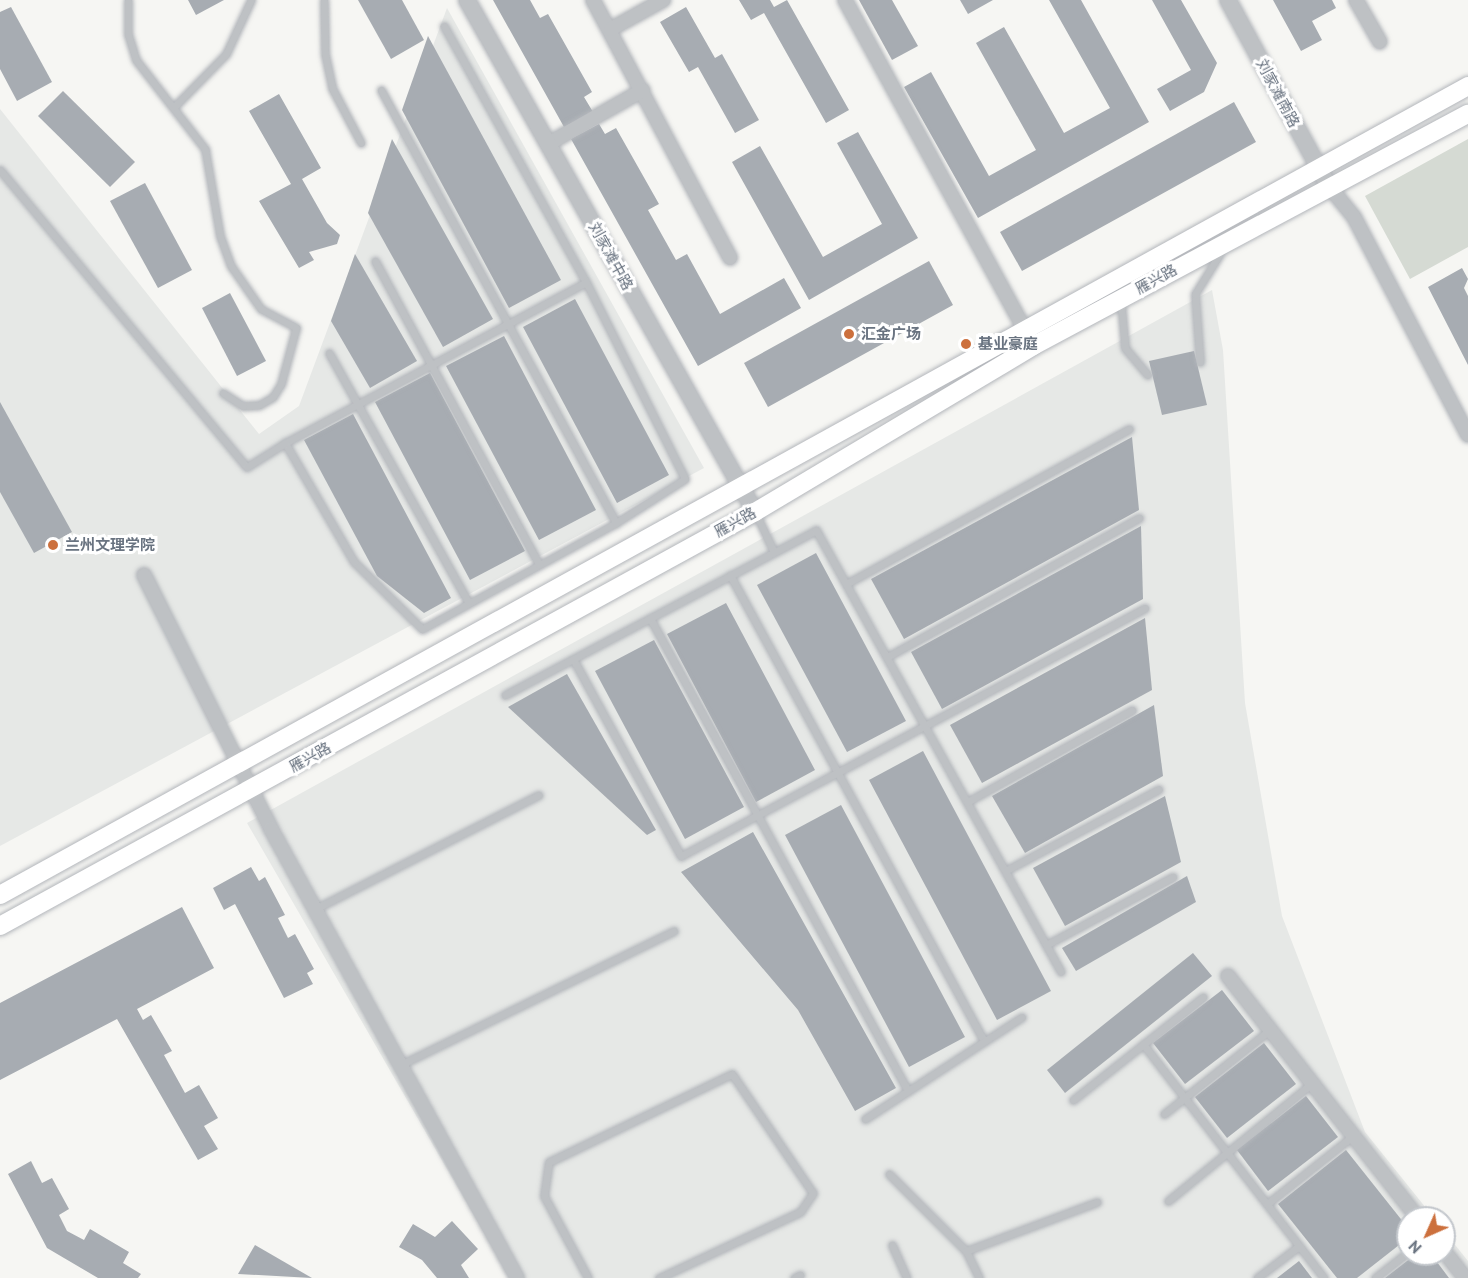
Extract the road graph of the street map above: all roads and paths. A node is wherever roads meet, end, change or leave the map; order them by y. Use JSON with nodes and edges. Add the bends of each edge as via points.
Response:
{"nodes":[{"id":1,"x":128,"y":0,"type":"edge"},
{"id":2,"x":251,"y":0,"type":"edge"},
{"id":3,"x":324,"y":0,"type":"edge"},
{"id":4,"x":467,"y":0,"type":"edge"},
{"id":5,"x":593,"y":0,"type":"edge"},
{"id":6,"x":663,"y":0,"type":"edge"},
{"id":7,"x":845,"y":0,"type":"edge"},
{"id":8,"x":1228,"y":0,"type":"edge"},
{"id":9,"x":1356,"y":0,"type":"edge"},
{"id":10,"x":444,"y":26,"type":"dead end"},
{"id":11,"x":611,"y":29,"type":"junction"},
{"id":12,"x":1380,"y":42,"type":"dead end"},
{"id":13,"x":1468,"y":86,"type":"edge"},
{"id":14,"x":381,"y":90,"type":"dead end"},
{"id":15,"x":643,"y":90,"type":"junction"},
{"id":16,"x":175,"y":106,"type":"junction"},
{"id":17,"x":1468,"y":114,"type":"edge"},
{"id":18,"x":362,"y":143,"type":"dead end"},
{"id":19,"x":548,"y":144,"type":"junction"},
{"id":20,"x":1318,"y":166,"type":"junction"},
{"id":21,"x":0,"y":170,"type":"edge"},
{"id":22,"x":1328,"y":185,"type":"junction"},
{"id":23,"x":1232,"y":238,"type":"junction"},
{"id":24,"x":730,"y":258,"type":"dead end"},
{"id":25,"x":375,"y":261,"type":"dead end"},
{"id":26,"x":586,"y":282,"type":"junction"},
{"id":27,"x":1121,"y":298,"type":"junction"},
{"id":28,"x":508,"y":325,"type":"junction"},
{"id":29,"x":1024,"y":330,"type":"junction"},
{"id":30,"x":1033,"y":346,"type":"junction"},
{"id":31,"x":329,"y":353,"type":"dead end"},
{"id":32,"x":1200,"y":362,"type":"dead end"},
{"id":33,"x":434,"y":365,"type":"junction"},
{"id":34,"x":1148,"y":375,"type":"dead end"},
{"id":35,"x":223,"y":393,"type":"dead end"},
{"id":36,"x":358,"y":406,"type":"junction"},
{"id":37,"x":1130,"y":429,"type":"dead end"},
{"id":38,"x":1468,"y":435,"type":"edge"},
{"id":39,"x":285,"y":443,"type":"junction"},
{"id":40,"x":741,"y":487,"type":"junction"},
{"id":41,"x":755,"y":512,"type":"junction"},
{"id":42,"x":1138,"y":518,"type":"dead end"},
{"id":43,"x":616,"y":523,"type":"junction"},
{"id":44,"x":774,"y":552,"type":"junction"},
{"id":45,"x":540,"y":564,"type":"junction"},
{"id":46,"x":144,"y":575,"type":"dead end"},
{"id":47,"x":730,"y":575,"type":"junction"},
{"id":48,"x":846,"y":584,"type":"junction"},
{"id":49,"x":468,"y":602,"type":"junction"},
{"id":50,"x":1145,"y":608,"type":"dead end"},
{"id":51,"x":650,"y":618,"type":"junction"},
{"id":52,"x":887,"y":657,"type":"junction"},
{"id":53,"x":573,"y":659,"type":"junction"},
{"id":54,"x":505,"y":695,"type":"dead end"},
{"id":55,"x":1132,"y":710,"type":"dead end"},
{"id":56,"x":924,"y":725,"type":"junction"},
{"id":57,"x":241,"y":764,"type":"junction"},
{"id":58,"x":837,"y":772,"type":"junction"},
{"id":59,"x":252,"y":788,"type":"junction"},
{"id":60,"x":1159,"y":789,"type":"dead end"},
{"id":61,"x":539,"y":795,"type":"dead end"},
{"id":62,"x":967,"y":802,"type":"junction"},
{"id":63,"x":757,"y":815,"type":"junction"},
{"id":64,"x":1005,"y":871,"type":"junction"},
{"id":65,"x":1173,"y":877,"type":"dead end"},
{"id":66,"x":0,"y":896,"type":"edge"},
{"id":67,"x":315,"y":909,"type":"junction"},
{"id":68,"x":0,"y":926,"type":"edge"},
{"id":69,"x":674,"y":930,"type":"dead end"},
{"id":70,"x":1046,"y":945,"type":"junction"},
{"id":71,"x":1061,"y":972,"type":"dead end"},
{"id":72,"x":1228,"y":976,"type":"dead end"},
{"id":73,"x":1203,"y":997,"type":"dead end"},
{"id":74,"x":1022,"y":1017,"type":"dead end"},
{"id":75,"x":1271,"y":1029,"type":"junction"},
{"id":76,"x":984,"y":1041,"type":"junction"},
{"id":77,"x":1143,"y":1044,"type":"junction"},
{"id":78,"x":400,"y":1065,"type":"junction"},
{"id":79,"x":1313,"y":1082,"type":"junction"},
{"id":80,"x":908,"y":1091,"type":"junction"},
{"id":81,"x":1185,"y":1098,"type":"junction"},
{"id":82,"x":1073,"y":1100,"type":"dead end"},
{"id":83,"x":1164,"y":1114,"type":"dead end"},
{"id":84,"x":865,"y":1119,"type":"dead end"},
{"id":85,"x":1354,"y":1134,"type":"junction"},
{"id":86,"x":1227,"y":1153,"type":"junction"},
{"id":87,"x":889,"y":1174,"type":"dead end"},
{"id":88,"x":1168,"y":1201,"type":"dead end"},
{"id":89,"x":1097,"y":1202,"type":"dead end"},
{"id":90,"x":1267,"y":1204,"type":"junction"},
{"id":91,"x":1409,"y":1206,"type":"edge"},
{"id":92,"x":892,"y":1245,"type":"dead end"},
{"id":93,"x":1299,"y":1246,"type":"junction"},
{"id":94,"x":966,"y":1251,"type":"junction"},
{"id":95,"x":1396,"y":1261,"type":"edge"},
{"id":96,"x":517,"y":1278,"type":"edge"},
{"id":97,"x":588,"y":1278,"type":"edge"},
{"id":98,"x":659,"y":1278,"type":"edge"},
{"id":99,"x":907,"y":1278,"type":"edge"},
{"id":100,"x":979,"y":1278,"type":"edge"},
{"id":101,"x":1257,"y":1278,"type":"edge"},
{"id":102,"x":1324,"y":1278,"type":"edge"},
{"id":103,"x":1375,"y":1278,"type":"edge"}],
"edges":[{"from":1,"to":16,"type":"lane","via":[[128,34],[136,60],[148,81]]},
{"from":2,"to":16,"type":"lane","via":[[226,54],[203,83]]},
{"from":3,"to":18,"type":"lane","via":[[325,54],[332,88]]},
{"from":4,"to":19,"type":"street","name":"刘家滩中路"},
{"from":5,"to":11,"type":"street"},
{"from":6,"to":11,"type":"street"},
{"from":7,"to":29,"type":"street"},
{"from":8,"to":20,"type":"street","name":"刘家滩南路"},
{"from":9,"to":12,"type":"street"},
{"from":10,"to":26,"type":"lane"},
{"from":11,"to":15,"type":"street"},
{"from":13,"to":20,"type":"main road","name":"雁兴路"},
{"from":14,"to":28,"type":"lane"},
{"from":15,"to":19,"type":"street"},
{"from":15,"to":24,"type":"street"},
{"from":16,"to":35,"type":"lane","via":[[205,149],[220,236],[231,266],[261,309],[296,328],[281,384],[273,397],[260,405],[243,406]]},
{"from":17,"to":22,"type":"main road","name":"雁兴路"},
{"from":19,"to":40,"type":"street","name":"刘家滩中路"},
{"from":20,"to":22,"type":"street","name":"刘家滩南路"},
{"from":20,"to":29,"type":"main road","name":"雁兴路"},
{"from":21,"to":39,"type":"lane","via":[[247,467]]},
{"from":22,"to":23,"type":"main road","name":"雁兴路"},
{"from":22,"to":38,"type":"street","via":[[1354,218]]},
{"from":23,"to":27,"type":"main road","name":"雁兴路"},
{"from":23,"to":32,"type":"lane","via":[[1195,294]]},
{"from":25,"to":33,"type":"lane"},
{"from":26,"to":28,"type":"lane"},
{"from":26,"to":43,"type":"lane","via":[[685,479]]},
{"from":27,"to":30,"type":"main road","name":"雁兴路"},
{"from":27,"to":34,"type":"lane","via":[[1125,348]]},
{"from":28,"to":33,"type":"lane"},
{"from":28,"to":43,"type":"lane"},
{"from":29,"to":30,"type":"street"},
{"from":29,"to":40,"type":"main road","name":"雁兴路"},
{"from":30,"to":41,"type":"main road","name":"雁兴路"},
{"from":31,"to":36,"type":"lane"},
{"from":33,"to":36,"type":"lane"},
{"from":33,"to":45,"type":"lane"},
{"from":36,"to":39,"type":"lane"},
{"from":36,"to":49,"type":"lane"},
{"from":37,"to":48,"type":"lane"},
{"from":39,"to":49,"type":"lane","via":[[354,562],[422,629]]},
{"from":40,"to":41,"type":"street","name":"刘家滩中路"},
{"from":40,"to":57,"type":"main road","name":"雁兴路"},
{"from":41,"to":44,"type":"lane"},
{"from":41,"to":59,"type":"main road","name":"雁兴路"},
{"from":42,"to":52,"type":"lane"},
{"from":43,"to":45,"type":"lane"},
{"from":44,"to":47,"type":"lane"},
{"from":44,"to":48,"type":"lane","via":[[816,530]]},
{"from":45,"to":49,"type":"lane"},
{"from":46,"to":57,"type":"street"},
{"from":47,"to":51,"type":"lane"},
{"from":47,"to":58,"type":"lane"},
{"from":48,"to":52,"type":"lane"},
{"from":50,"to":56,"type":"lane"},
{"from":51,"to":53,"type":"lane"},
{"from":51,"to":63,"type":"lane"},
{"from":52,"to":56,"type":"lane"},
{"from":53,"to":54,"type":"lane"},
{"from":53,"to":63,"type":"lane","via":[[681,856]]},
{"from":55,"to":62,"type":"lane"},
{"from":56,"to":58,"type":"lane"},
{"from":56,"to":62,"type":"lane"},
{"from":57,"to":59,"type":"street"},
{"from":57,"to":66,"type":"main road","name":"雁兴路"},
{"from":58,"to":63,"type":"lane"},
{"from":58,"to":76,"type":"lane"},
{"from":59,"to":67,"type":"street"},
{"from":59,"to":68,"type":"main road","name":"雁兴路"},
{"from":60,"to":64,"type":"lane"},
{"from":61,"to":67,"type":"lane"},
{"from":62,"to":64,"type":"lane"},
{"from":63,"to":80,"type":"lane"},
{"from":64,"to":70,"type":"lane"},
{"from":65,"to":70,"type":"lane"},
{"from":67,"to":78,"type":"street"},
{"from":69,"to":78,"type":"lane"},
{"from":70,"to":71,"type":"lane"},
{"from":72,"to":75,"type":"street"},
{"from":73,"to":77,"type":"lane"},
{"from":74,"to":76,"type":"lane"},
{"from":75,"to":79,"type":"street"},
{"from":75,"to":81,"type":"lane"},
{"from":76,"to":80,"type":"lane"},
{"from":77,"to":81,"type":"lane"},
{"from":77,"to":82,"type":"lane"},
{"from":78,"to":96,"type":"street"},
{"from":79,"to":85,"type":"street"},
{"from":79,"to":86,"type":"lane"},
{"from":80,"to":84,"type":"lane"},
{"from":81,"to":83,"type":"lane"},
{"from":81,"to":86,"type":"lane"},
{"from":85,"to":90,"type":"lane"},
{"from":85,"to":91,"type":"street"},
{"from":86,"to":88,"type":"lane"},
{"from":86,"to":90,"type":"lane"},
{"from":87,"to":94,"type":"lane"},
{"from":89,"to":94,"type":"lane"},
{"from":90,"to":93,"type":"lane"},
{"from":92,"to":99,"type":"lane"},
{"from":93,"to":101,"type":"lane"},
{"from":93,"to":102,"type":"lane"},
{"from":94,"to":100,"type":"lane"},
{"from":95,"to":103,"type":"lane"},
{"from":97,"to":98,"type":"lane","via":[[544,1196],[549,1162],[732,1074],[813,1193],[800,1212]]}]}
